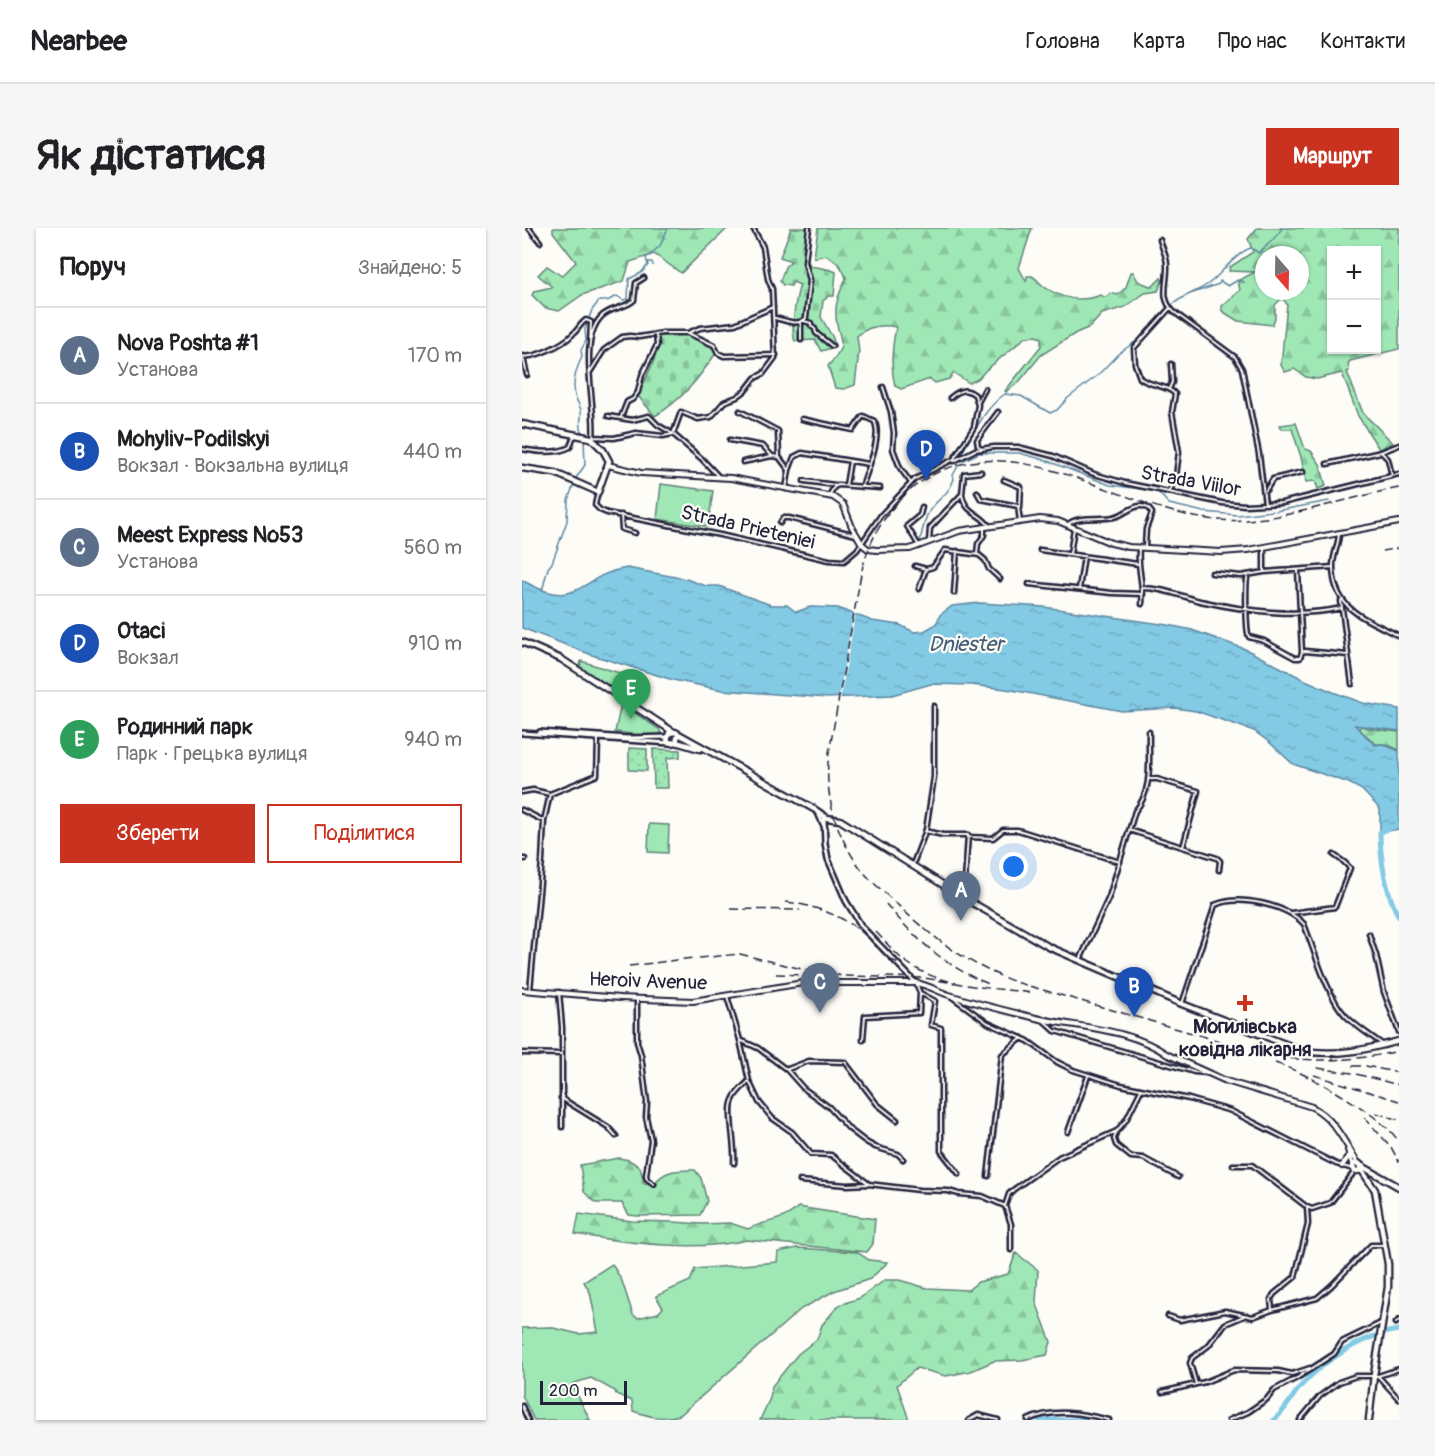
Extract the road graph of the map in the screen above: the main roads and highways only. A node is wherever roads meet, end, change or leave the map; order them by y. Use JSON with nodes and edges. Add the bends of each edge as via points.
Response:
{"nodes":[{"id":1,"x":522,"y":424,"type":"edge"},
{"id":2,"x":608,"y":465,"type":"junction"},
{"id":3,"x":522,"y":468,"type":"edge"},
{"id":4,"x":1399,"y":522,"type":"edge"},
{"id":5,"x":522,"y":642,"type":"edge"},
{"id":6,"x":660,"y":724,"type":"junction"},
{"id":7,"x":672,"y":731,"type":"junction"},
{"id":8,"x":522,"y":732,"type":"edge"},
{"id":9,"x":678,"y":735,"type":"junction"},
{"id":10,"x":598,"y":737,"type":"junction"},
{"id":11,"x":667,"y":737,"type":"junction"},
{"id":12,"x":673,"y":742,"type":"junction"},
{"id":13,"x":709,"y":751,"type":"junction"},
{"id":14,"x":818,"y":812,"type":"junction"},
{"id":15,"x":828,"y":818,"type":"junction"},
{"id":16,"x":826,"y":830,"type":"junction"},
{"id":17,"x":916,"y":983,"type":"junction"},
{"id":18,"x":522,"y":990,"type":"edge"},
{"id":19,"x":1399,"y":1041,"type":"edge"},
{"id":20,"x":1347,"y":1146,"type":"junction"},
{"id":21,"x":1349,"y":1155,"type":"junction"},
{"id":22,"x":1341,"y":1166,"type":"road end"},
{"id":23,"x":1360,"y":1170,"type":"junction"},
{"id":24,"x":1386,"y":1181,"type":"junction"},
{"id":25,"x":1399,"y":1187,"type":"edge"},
{"id":26,"x":1375,"y":1190,"type":"junction"},
{"id":27,"x":1369,"y":1420,"type":"edge"}],
"edges":[{"from":1,"to":2,"type":"highway","via":[[593,438],[608,457]]},
{"from":2,"to":3,"type":"highway","via":[[598,492],[555,473]]},
{"from":2,"to":4,"type":"main road","via":[[640,473],[718,476],[829,496],[843,504],[863,546],[873,550],[919,546],[986,526],[1051,519],[1111,543],[1139,549],[1231,552]]},
{"from":5,"to":6,"type":"highway","via":[[561,658]]},
{"from":6,"to":7,"type":"highway"},
{"from":6,"to":11,"type":"highway"},
{"from":7,"to":9,"type":"highway"},
{"from":7,"to":11,"type":"highway"},
{"from":8,"to":10,"type":"main road"},
{"from":9,"to":12,"type":"highway"},
{"from":9,"to":13,"type":"highway"},
{"from":10,"to":11,"type":"main road"},
{"from":10,"to":12,"type":"main road"},
{"from":11,"to":12,"type":"highway"},
{"from":12,"to":13,"type":"highway"},
{"from":13,"to":14,"type":"highway"},
{"from":14,"to":15,"type":"highway"},
{"from":14,"to":16,"type":"main road"},
{"from":15,"to":16,"type":"main road"},
{"from":15,"to":16,"type":"main road"},
{"from":15,"to":19,"type":"highway","via":[[840,820],[1049,947],[1182,1004],[1303,1051],[1338,1054]]},
{"from":16,"to":17,"type":"main road","via":[[828,859],[846,902],[862,927]]},
{"from":17,"to":18,"type":"main road","name":"Heroiv Avenue","via":[[803,982],[693,1001]]},
{"from":17,"to":20,"type":"main road","name":"Heroiv Avenue","via":[[972,1001],[1132,1038],[1226,1081],[1324,1113]]},
{"from":20,"to":21,"type":"main road"},
{"from":20,"to":23,"type":"main road","name":"Heroiv Avenue"},
{"from":21,"to":22,"type":"main road"},
{"from":21,"to":23,"type":"main road"},
{"from":23,"to":24,"type":"highway"},
{"from":23,"to":26,"type":"highway"},
{"from":24,"to":25,"type":"highway"},
{"from":24,"to":26,"type":"highway"},
{"from":26,"to":27,"type":"highway","via":[[1389,1279]]}]}
